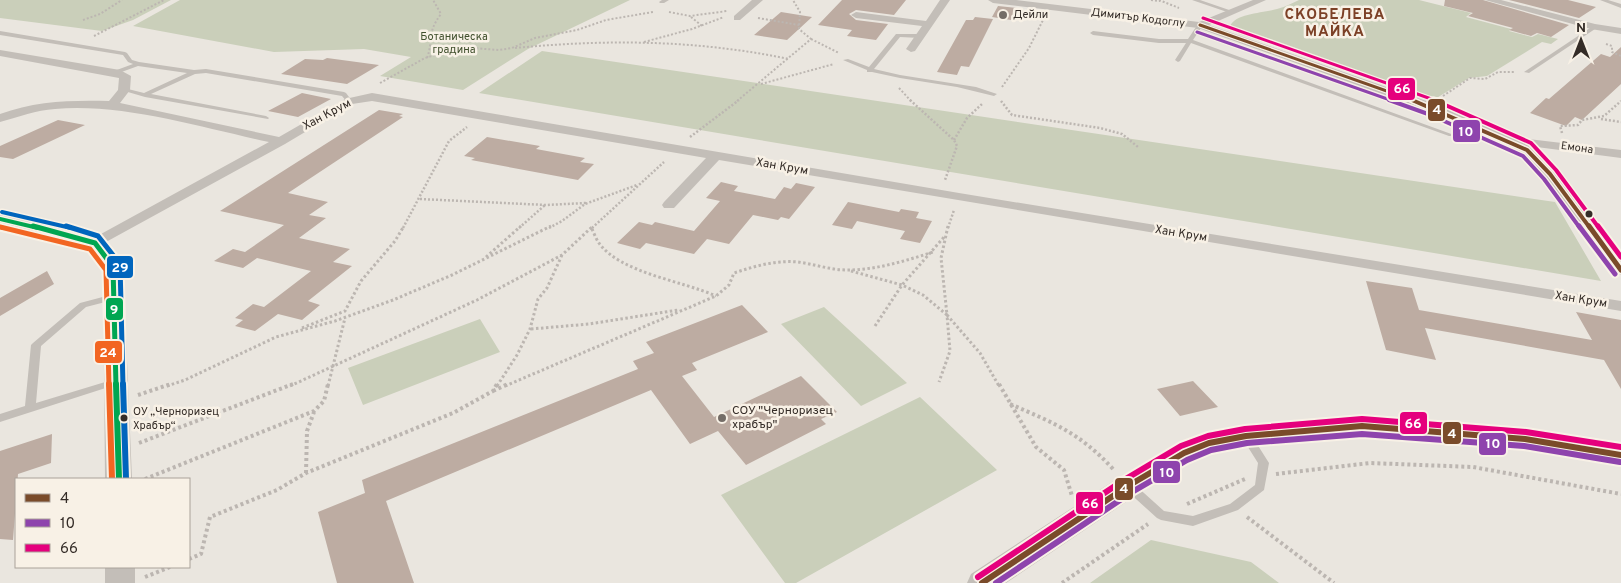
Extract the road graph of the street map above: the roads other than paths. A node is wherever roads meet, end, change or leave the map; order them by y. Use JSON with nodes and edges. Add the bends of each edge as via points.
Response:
{"nodes":[{"id":1,"x":758,"y":0,"type":"edge"},
{"id":2,"x":945,"y":0,"type":"edge"},
{"id":3,"x":993,"y":0,"type":"edge"},
{"id":4,"x":1195,"y":0,"type":"edge"},
{"id":5,"x":1261,"y":0,"type":"edge"},
{"id":6,"x":1490,"y":0,"type":"edge"},
{"id":7,"x":1602,"y":0,"type":"edge"},
{"id":8,"x":1621,"y":6,"type":"edge"},
{"id":9,"x":1232,"y":12,"type":"junction"},
{"id":10,"x":741,"y":13,"type":"road end"},
{"id":11,"x":856,"y":15,"type":"dead end"},
{"id":12,"x":928,"y":24,"type":"junction"},
{"id":13,"x":1200,"y":25,"type":"junction"},
{"id":14,"x":1596,"y":27,"type":"junction"},
{"id":15,"x":1621,"y":30,"type":"edge"},
{"id":16,"x":1093,"y":33,"type":"dead end"},
{"id":17,"x":0,"y":34,"type":"edge"},
{"id":18,"x":920,"y":36,"type":"junction"},
{"id":19,"x":1191,"y":41,"type":"junction"},
{"id":20,"x":71,"y":45,"type":"joint"},
{"id":21,"x":911,"y":49,"type":"dead end"},
{"id":22,"x":0,"y":53,"type":"edge"},
{"id":23,"x":846,"y":60,"type":"road end"},
{"id":24,"x":1178,"y":60,"type":"dead end"},
{"id":25,"x":138,"y":64,"type":"junction"},
{"id":26,"x":869,"y":71,"type":"junction"},
{"id":27,"x":116,"y":72,"type":"junction"},
{"id":28,"x":194,"y":72,"type":"junction"},
{"id":29,"x":1527,"y":72,"type":"road end"},
{"id":30,"x":124,"y":90,"type":"junction"},
{"id":31,"x":996,"y":93,"type":"road end"},
{"id":32,"x":145,"y":94,"type":"junction"},
{"id":33,"x":346,"y":97,"type":"junction"},
{"id":34,"x":112,"y":105,"type":"junction"},
{"id":35,"x":0,"y":118,"type":"edge"},
{"id":36,"x":266,"y":118,"type":"dead end"},
{"id":37,"x":1451,"y":135,"type":"dead end"},
{"id":38,"x":1504,"y":138,"type":"junction"},
{"id":39,"x":281,"y":141,"type":"junction"},
{"id":40,"x":1621,"y":154,"type":"edge"},
{"id":41,"x":715,"y":156,"type":"junction"},
{"id":42,"x":669,"y":205,"type":"dead end"},
{"id":43,"x":0,"y":220,"type":"edge"},
{"id":44,"x":95,"y":243,"type":"junction"},
{"id":45,"x":1621,"y":270,"type":"edge"},
{"id":46,"x":114,"y":297,"type":"junction"},
{"id":47,"x":1621,"y":306,"type":"edge"},
{"id":48,"x":118,"y":391,"type":"junction"},
{"id":49,"x":30,"y":408,"type":"junction"},
{"id":50,"x":0,"y":418,"type":"edge"},
{"id":51,"x":1246,"y":436,"type":"junction"},
{"id":52,"x":1621,"y":455,"type":"edge"},
{"id":53,"x":119,"y":478,"type":"edge"},
{"id":54,"x":1128,"y":486,"type":"junction"},
{"id":55,"x":982,"y":583,"type":"edge"}],
"edges":[{"from":1,"to":10,"type":"street"},
{"from":2,"to":12,"type":"street"},
{"from":3,"to":13,"type":"street","name":"Димитър Кодоглу"},
{"from":4,"to":9,"type":"lane"},
{"from":5,"to":9,"type":"street"},
{"from":6,"to":14,"type":"street"},
{"from":7,"to":8,"type":"lane"},
{"from":9,"to":13,"type":"street"},
{"from":11,"to":12,"type":"street"},
{"from":12,"to":18,"type":"street"},
{"from":13,"to":19,"type":"lane"},
{"from":13,"to":38,"type":"street","name":"Димитър Кодоглу","via":[[1428,106]]},
{"from":14,"to":15,"type":"street"},
{"from":14,"to":29,"type":"lane"},
{"from":16,"to":19,"type":"lane","via":[[1159,41]]},
{"from":17,"to":20,"type":"lane"},
{"from":18,"to":21,"type":"street"},
{"from":18,"to":26,"type":"lane","via":[[898,35]]},
{"from":19,"to":24,"type":"lane"},
{"from":19,"to":37,"type":"lane"},
{"from":20,"to":25,"type":"lane","via":[[125,54]]},
{"from":22,"to":27,"type":"street"},
{"from":23,"to":26,"type":"lane"},
{"from":25,"to":27,"type":"lane"},
{"from":25,"to":28,"type":"lane"},
{"from":26,"to":31,"type":"lane"},
{"from":27,"to":30,"type":"street","via":[[125,76]]},
{"from":28,"to":32,"type":"lane"},
{"from":28,"to":33,"type":"lane","via":[[206,71]]},
{"from":30,"to":32,"type":"lane"},
{"from":30,"to":34,"type":"street"},
{"from":32,"to":36,"type":"lane"},
{"from":33,"to":39,"type":"street","name":"Хан Крум"},
{"from":33,"to":41,"type":"street","name":"Хан Крум","via":[[372,97]]},
{"from":34,"to":35,"type":"street","via":[[50,107]]},
{"from":34,"to":39,"type":"street"},
{"from":38,"to":40,"type":"street","name":"Емона"},
{"from":38,"to":45,"type":"street","name":"Димитър Кодоглу","via":[[1527,150],[1550,174]]},
{"from":39,"to":44,"type":"street","name":"Хан Крум"},
{"from":41,"to":42,"type":"street"},
{"from":41,"to":47,"type":"street","name":"Хан Крум"},
{"from":43,"to":44,"type":"street"},
{"from":44,"to":46,"type":"street","via":[[113,267]]},
{"from":46,"to":48,"type":"street"},
{"from":46,"to":49,"type":"lane","via":[[83,305],[36,345]]},
{"from":48,"to":49,"type":"lane"},
{"from":48,"to":53,"type":"street"},
{"from":49,"to":50,"type":"lane"},
{"from":51,"to":52,"type":"street","via":[[1362,426],[1525,439]]},
{"from":51,"to":54,"type":"street","via":[[1209,442]]},
{"from":51,"to":54,"type":"lane","via":[[1264,463],[1260,487],[1234,507],[1193,521],[1161,516]]},
{"from":54,"to":55,"type":"street"}]}
